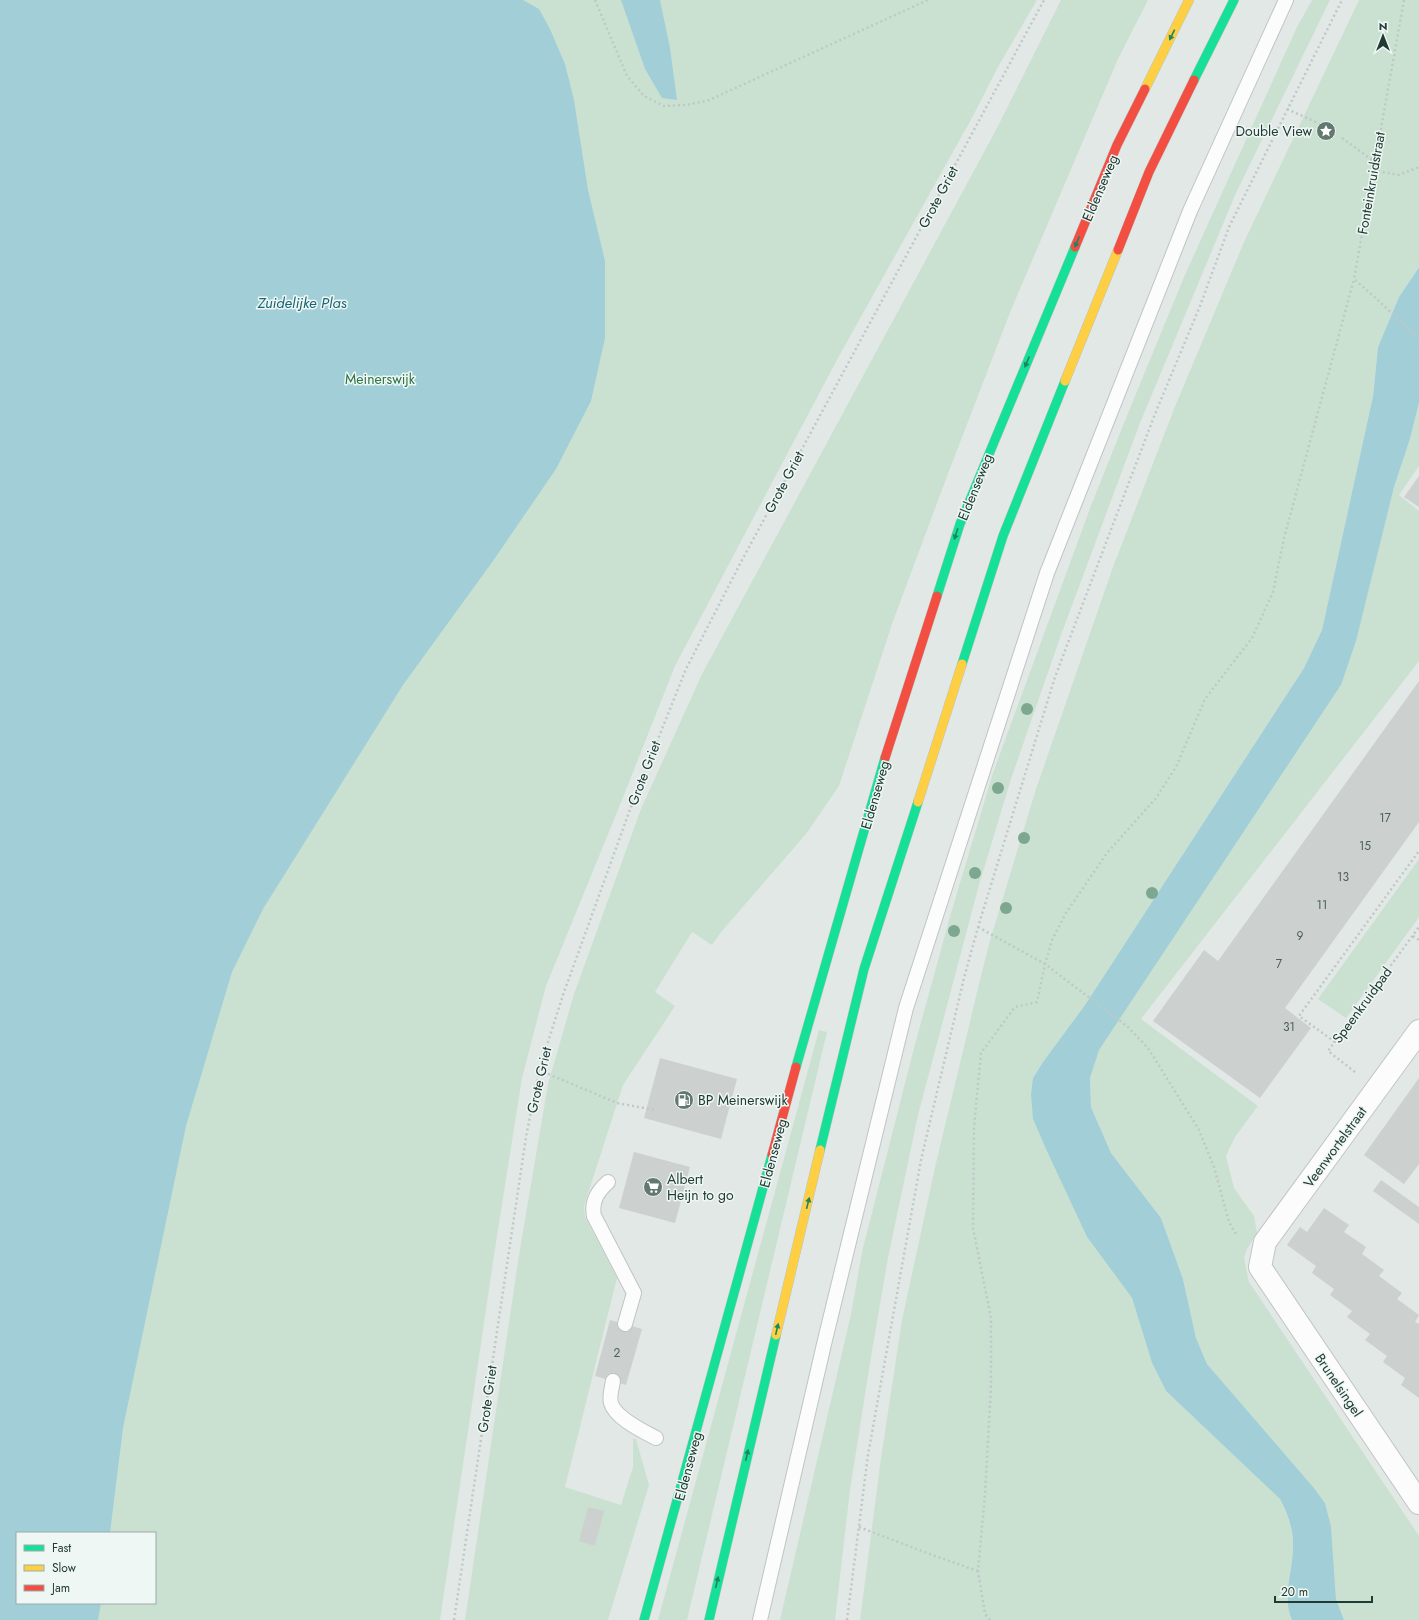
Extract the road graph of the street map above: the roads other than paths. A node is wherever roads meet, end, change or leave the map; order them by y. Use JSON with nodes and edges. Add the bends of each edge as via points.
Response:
{"nodes":[{"id":1,"x":1189,"y":0,"type":"edge"},
{"id":2,"x":1234,"y":0,"type":"edge"},
{"id":3,"x":1286,"y":0,"type":"edge"},
{"id":4,"x":1291,"y":0,"type":"edge"},
{"id":5,"x":1280,"y":16,"type":"junction"},
{"id":6,"x":1419,"y":1031,"type":"edge"},
{"id":7,"x":608,"y":1182,"type":"dead end"},
{"id":8,"x":1260,"y":1267,"type":"joint"},
{"id":9,"x":625,"y":1324,"type":"dead end"},
{"id":10,"x":613,"y":1381,"type":"dead end"},
{"id":11,"x":656,"y":1438,"type":"dead end"},
{"id":12,"x":1419,"y":1502,"type":"edge"},
{"id":13,"x":644,"y":1620,"type":"edge"},
{"id":14,"x":708,"y":1620,"type":"edge"},
{"id":15,"x":760,"y":1620,"type":"edge"}],
"edges":[{"from":1,"to":13,"type":"main road","name":"Eldenseweg","one_way":true,"via":[[1117,145],[960,524],[887,751],[820,980],[678,1504]]},
{"from":14,"to":2,"type":"main road","one_way":true,"via":[[864,969],[1001,544],[1149,172]]},
{"from":3,"to":5,"type":"lane"},
{"from":4,"to":5,"type":"lane"},
{"from":5,"to":15,"type":"lane","via":[[1190,211],[1047,573],[911,993],[827,1332]]},
{"from":6,"to":8,"type":"street","name":"Veenwortelstraat","via":[[1265,1242]]},
{"from":7,"to":9,"type":"lane","via":[[598,1191],[593,1210],[634,1293]]},
{"from":8,"to":12,"type":"street","name":"Brunelsingel"},
{"from":10,"to":11,"type":"lane","via":[[611,1402],[615,1411]]}]}
